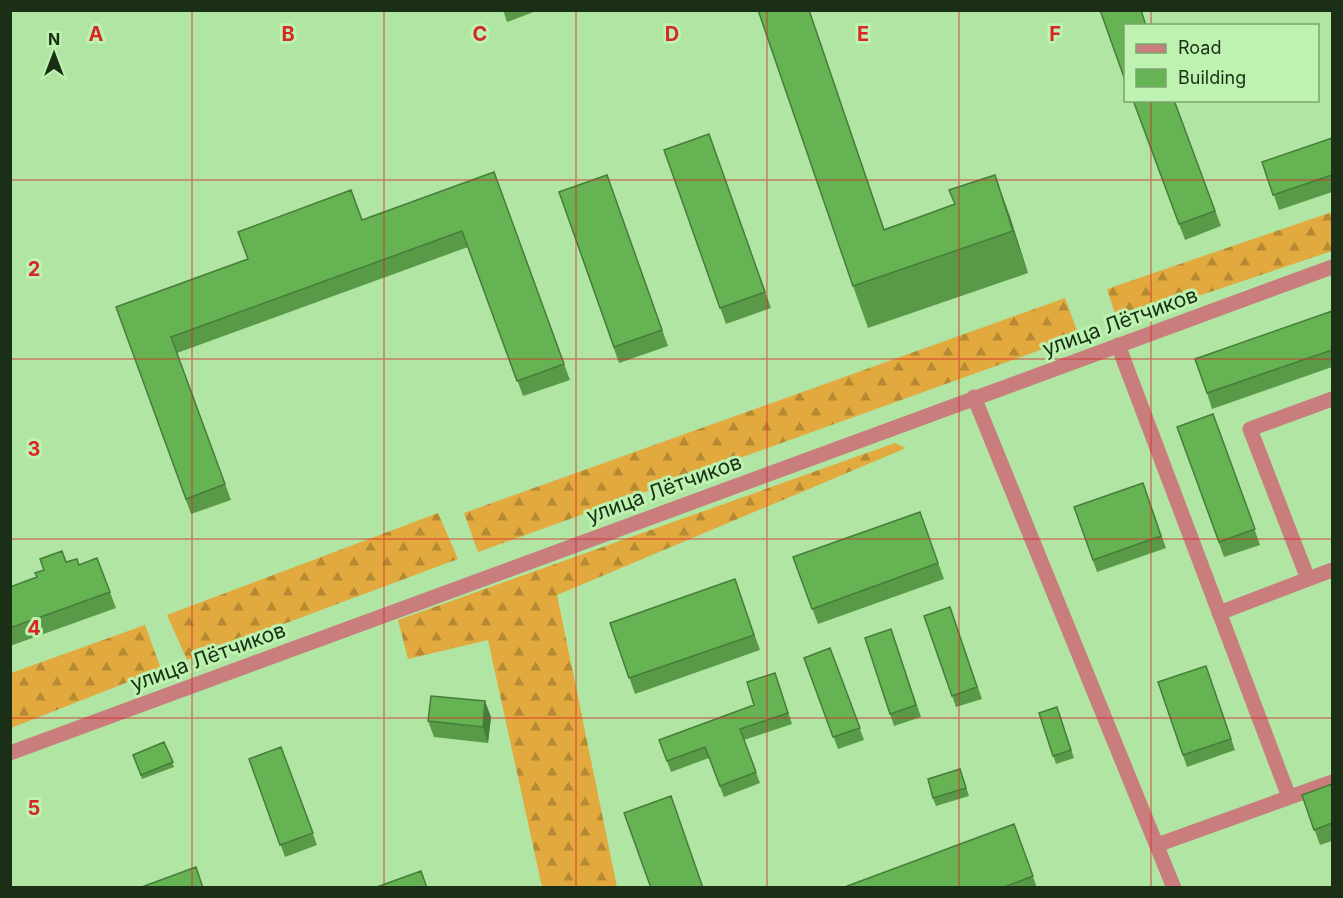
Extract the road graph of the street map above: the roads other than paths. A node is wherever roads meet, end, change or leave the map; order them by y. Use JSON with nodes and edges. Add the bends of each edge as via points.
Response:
{"nodes":[{"id":1,"x":1332,"y":267,"type":"edge"},
{"id":2,"x":1118,"y":345,"type":"junction"},
{"id":3,"x":974,"y":397,"type":"junction"},
{"id":4,"x":1332,"y":399,"type":"edge"},
{"id":5,"x":1332,"y":570,"type":"edge"},
{"id":6,"x":1308,"y":579,"type":"junction"},
{"id":7,"x":1219,"y":613,"type":"junction"},
{"id":8,"x":10,"y":753,"type":"edge"},
{"id":9,"x":1332,"y":782,"type":"edge"},
{"id":10,"x":1288,"y":796,"type":"junction"},
{"id":11,"x":1157,"y":845,"type":"junction"},
{"id":12,"x":1174,"y":888,"type":"edge"}],
"edges":[{"from":1,"to":2,"type":"street","name":"улица Лётчиков"},
{"from":2,"to":3,"type":"street","name":"улица Лётчиков"},
{"from":2,"to":7,"type":"street"},
{"from":3,"to":8,"type":"street","name":"улица Лётчиков"},
{"from":3,"to":11,"type":"street"},
{"from":4,"to":6,"type":"street","via":[[1250,429]]},
{"from":5,"to":6,"type":"street"},
{"from":6,"to":7,"type":"street"},
{"from":7,"to":10,"type":"street"},
{"from":9,"to":10,"type":"street"},
{"from":10,"to":11,"type":"street"},
{"from":11,"to":12,"type":"street"}]}
